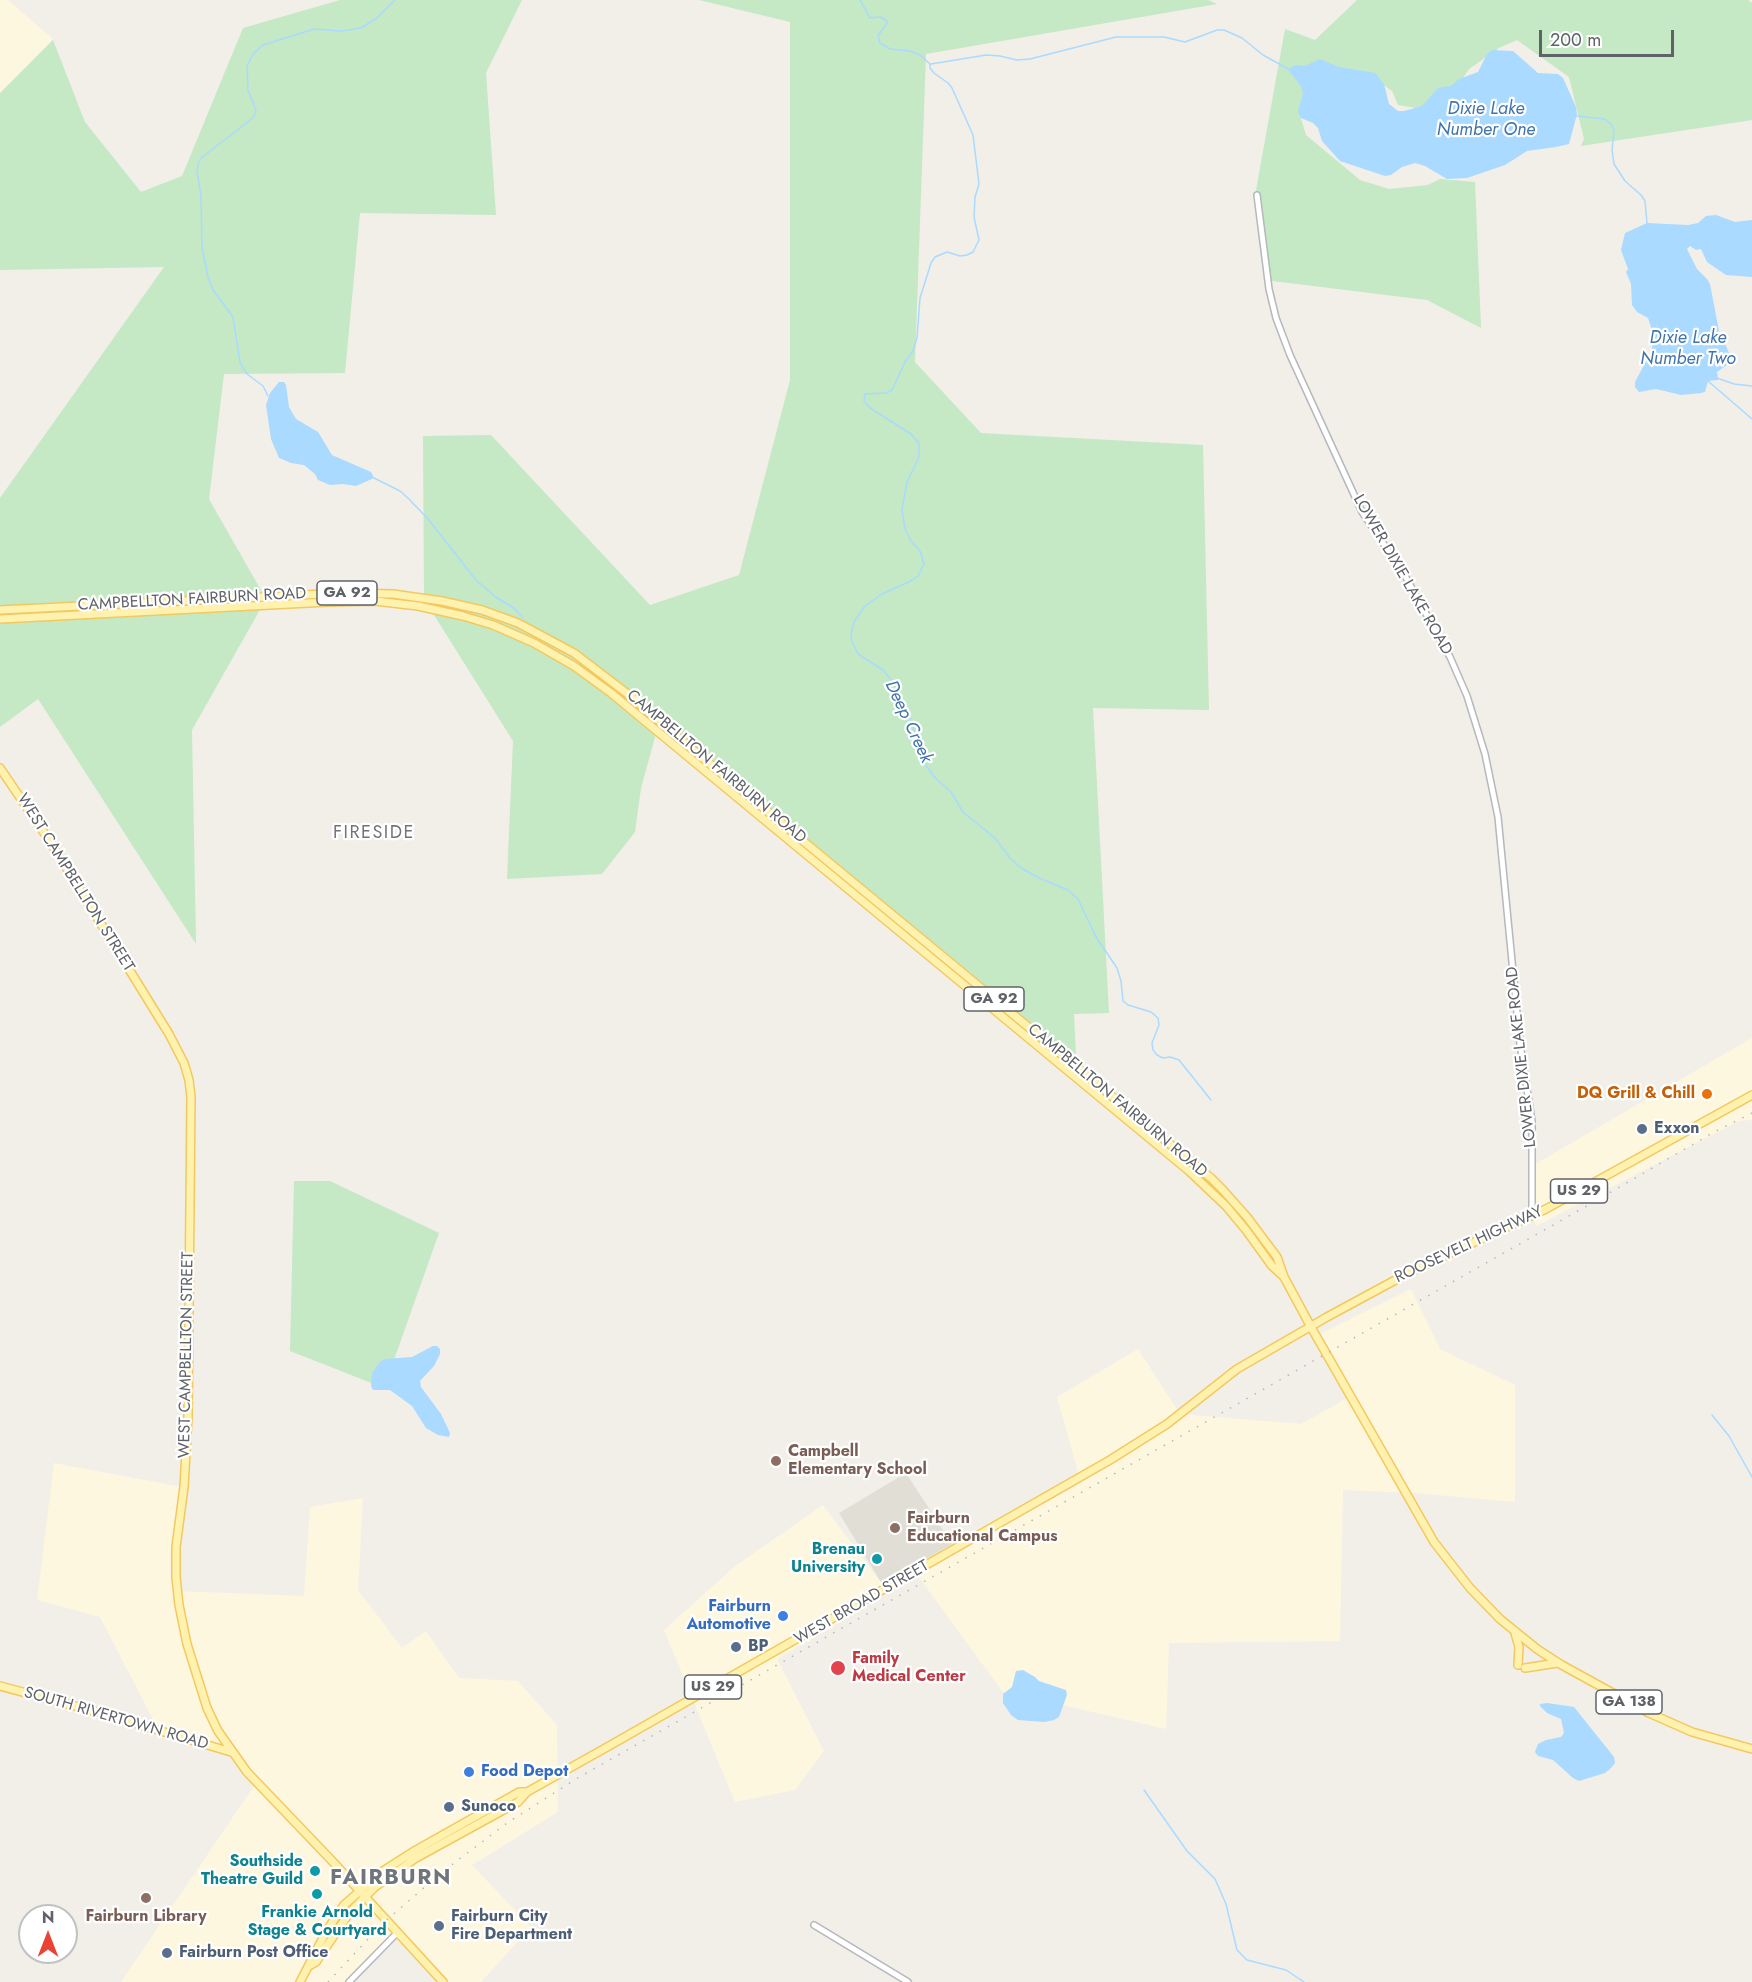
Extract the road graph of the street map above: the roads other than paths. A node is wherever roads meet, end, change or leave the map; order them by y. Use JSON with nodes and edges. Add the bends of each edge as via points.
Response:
{"nodes":[{"id":1,"x":1257,"y":195,"type":"dead end"},
{"id":2,"x":0,"y":610,"type":"edge"},
{"id":3,"x":0,"y":619,"type":"edge"},
{"id":4,"x":0,"y":768,"type":"edge"},
{"id":5,"x":1752,"y":1095,"type":"edge"},
{"id":6,"x":1532,"y":1216,"type":"junction"},
{"id":7,"x":1284,"y":1277,"type":"junction"},
{"id":8,"x":1311,"y":1327,"type":"junction"},
{"id":9,"x":1515,"y":1632,"type":"junction"},
{"id":10,"x":1557,"y":1663,"type":"junction"},
{"id":11,"x":0,"y":1686,"type":"edge"},
{"id":12,"x":1752,"y":1749,"type":"edge"},
{"id":13,"x":231,"y":1752,"type":"junction"},
{"id":14,"x":527,"y":1792,"type":"junction"},
{"id":15,"x":360,"y":1891,"type":"junction"},
{"id":16,"x":365,"y":1897,"type":"junction"},
{"id":17,"x":814,"y":1925,"type":"dead end"},
{"id":18,"x":397,"y":1934,"type":"junction"},
{"id":19,"x":309,"y":1966,"type":"junction"},
{"id":20,"x":300,"y":1982,"type":"edge"},
{"id":21,"x":349,"y":1982,"type":"edge"},
{"id":22,"x":443,"y":1982,"type":"edge"},
{"id":23,"x":908,"y":1982,"type":"edge"}],
"edges":[{"from":1,"to":6,"type":"street","name":"LOWER DIXIE LAKE ROAD","via":[[1269,289],[1290,356],[1362,512],[1404,574],[1450,657],[1485,754],[1498,817],[1519,1033],[1532,1121]]},
{"from":2,"to":7,"type":"main road","name":"CAMPBELLTON FAIRBURN ROAD","number":"GA 92","via":[[377,593],[465,606],[541,634],[633,698],[1211,1178],[1268,1244]]},
{"from":3,"to":7,"type":"main road","name":"CAMPBELLTON FAIRBURN ROAD","number":"GA 92","via":[[375,601],[455,614],[534,643],[611,693],[1188,1171],[1231,1212]]},
{"from":4,"to":13,"type":"main road","name":"WEST CAMPBELLTON STREET","via":[[170,1034],[189,1080],[188,1417],[176,1577],[191,1662],[207,1708]]},
{"from":5,"to":6,"type":"main road","name":"ROOSEVELT HIGHWAY","number":"US 29"},
{"from":6,"to":8,"type":"main road","name":"ROOSEVELT HIGHWAY","number":"US 29","via":[[1412,1271]]},
{"from":7,"to":8,"type":"main road","name":"CAMPBELLTON FAIRBURN ROAD","number":"GA 92"},
{"from":8,"to":9,"type":"main road","number":"GA 138","via":[[1434,1542],[1470,1588]]},
{"from":8,"to":14,"type":"main road","name":"WEST BROAD STREET","number":"US 29","via":[[1237,1369],[1138,1444]]},
{"from":9,"to":10,"type":"main road","number":"GA 138"},
{"from":9,"to":10,"type":"main road","via":[[1522,1666]]},
{"from":10,"to":12,"type":"main road","number":"GA 138","via":[[1673,1724]]},
{"from":11,"to":13,"type":"main road","name":"SOUTH RIVERTOWN ROAD"},
{"from":13,"to":15,"type":"main road","name":"WEST CAMPBELLTON STREET"},
{"from":14,"to":15,"type":"main road","name":"WEST BROAD STREET","number":"US 29","via":[[519,1792],[416,1850]]},
{"from":14,"to":16,"type":"main road","name":"WEST BROAD STREET","number":"US 29","via":[[518,1803],[416,1858]]},
{"from":15,"to":16,"type":"main road","name":"WEST CAMPBELLTON STREET"},
{"from":15,"to":19,"type":"main road","name":"WEST BROAD STREET","number":"US 29","via":[[344,1905]]},
{"from":16,"to":18,"type":"main road","name":"WEST CAMPBELLTON STREET"},
{"from":16,"to":19,"type":"main road","name":"WEST BROAD STREET","number":"US 29"},
{"from":17,"to":23,"type":"street"},
{"from":18,"to":21,"type":"street"},
{"from":18,"to":22,"type":"main road","name":"WEST CAMPBELLTON STREET"},
{"from":19,"to":20,"type":"main road","name":"WEST BROAD STREET","number":"US 29"}]}
